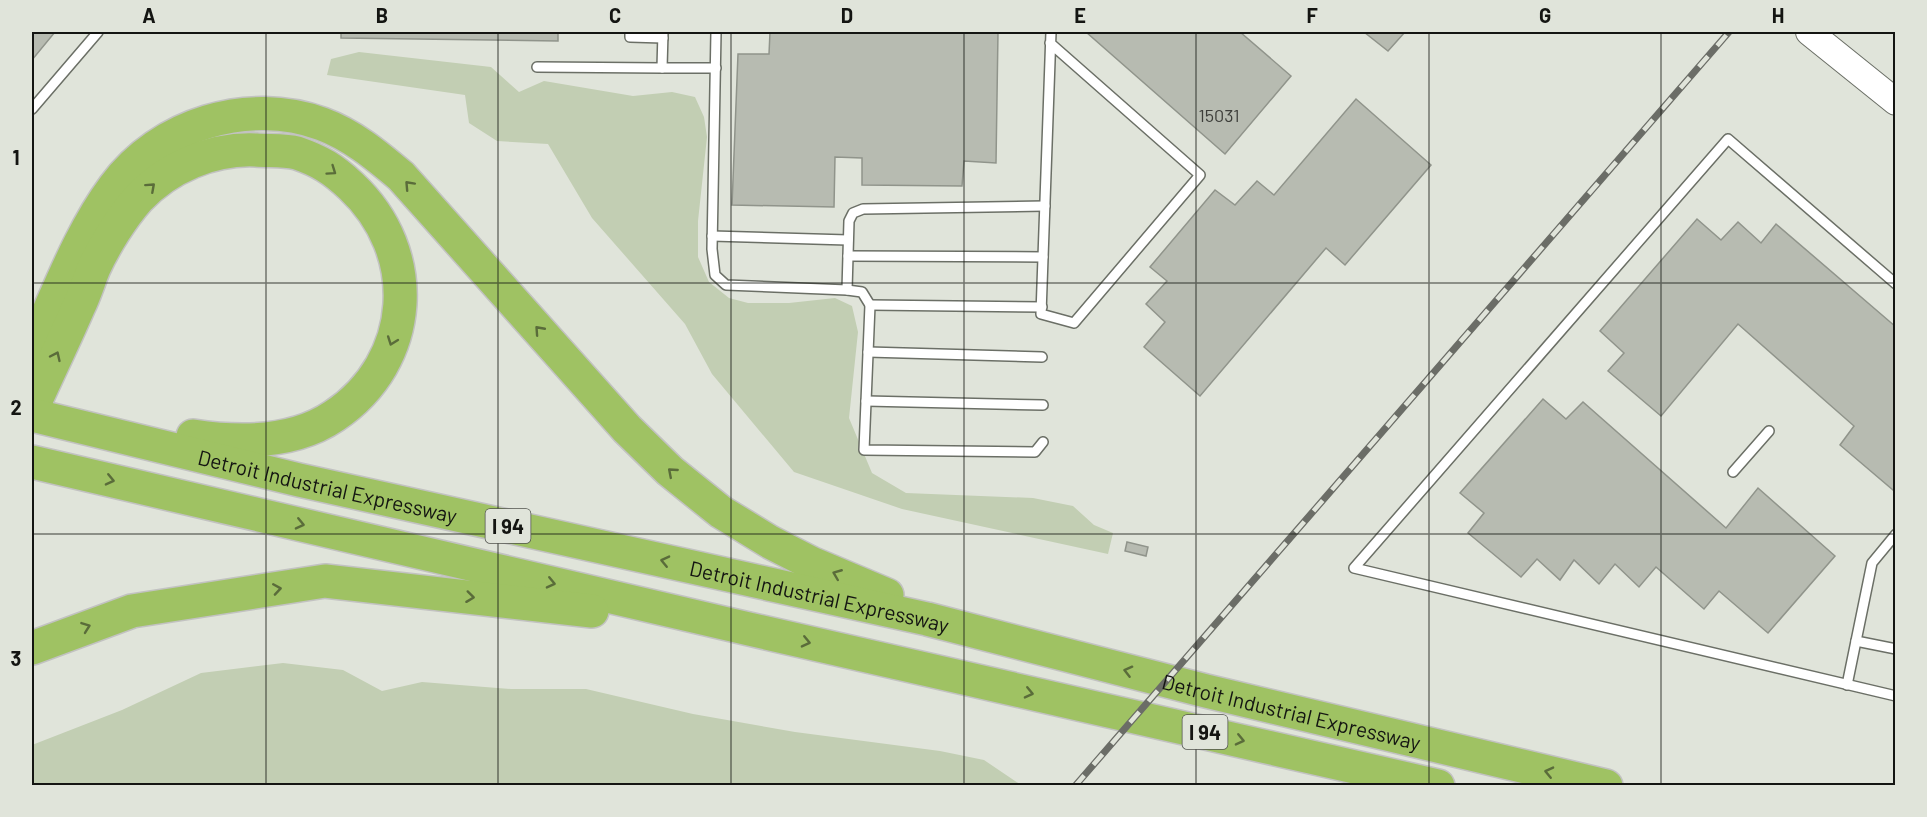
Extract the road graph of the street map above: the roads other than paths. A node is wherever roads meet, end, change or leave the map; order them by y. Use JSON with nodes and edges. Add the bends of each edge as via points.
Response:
{"nodes":[{"id":1,"x":98,"y":32,"type":"edge"},
{"id":2,"x":630,"y":32,"type":"edge"},
{"id":3,"x":716,"y":32,"type":"edge"},
{"id":4,"x":1050,"y":32,"type":"edge"},
{"id":5,"x":1809,"y":32,"type":"edge"},
{"id":6,"x":663,"y":35,"type":"edge"},
{"id":7,"x":1050,"y":43,"type":"junction"},
{"id":8,"x":537,"y":67,"type":"dead end"},
{"id":9,"x":662,"y":68,"type":"junction"},
{"id":10,"x":716,"y":68,"type":"junction"},
{"id":11,"x":1896,"y":102,"type":"edge"},
{"id":12,"x":32,"y":109,"type":"edge"},
{"id":13,"x":1045,"y":206,"type":"junction"},
{"id":14,"x":712,"y":236,"type":"junction"},
{"id":15,"x":848,"y":240,"type":"junction"},
{"id":16,"x":848,"y":256,"type":"junction"},
{"id":17,"x":1044,"y":257,"type":"junction"},
{"id":18,"x":1896,"y":284,"type":"edge"},
{"id":19,"x":847,"y":290,"type":"junction"},
{"id":20,"x":870,"y":305,"type":"junction"},
{"id":21,"x":1042,"y":307,"type":"junction"},
{"id":22,"x":32,"y":349,"type":"edge"},
{"id":23,"x":868,"y":352,"type":"junction"},
{"id":24,"x":1042,"y":357,"type":"dead end"},
{"id":25,"x":866,"y":402,"type":"junction"},
{"id":26,"x":1042,"y":405,"type":"dead end"},
{"id":27,"x":32,"y":409,"type":"edge"},
{"id":28,"x":32,"y":415,"type":"edge"},
{"id":29,"x":81,"y":426,"type":"junction"},
{"id":30,"x":1769,"y":431,"type":"dead end"},
{"id":31,"x":1043,"y":442,"type":"dead end"},
{"id":32,"x":42,"y":464,"type":"edge"},
{"id":33,"x":1733,"y":472,"type":"dead end"},
{"id":34,"x":1896,"y":534,"type":"edge"},
{"id":35,"x":927,"y":619,"type":"junction"},
{"id":36,"x":749,"y":629,"type":"junction"},
{"id":37,"x":1856,"y":641,"type":"junction"},
{"id":38,"x":32,"y":648,"type":"edge"},
{"id":39,"x":1896,"y":649,"type":"edge"},
{"id":40,"x":1847,"y":685,"type":"junction"},
{"id":41,"x":1896,"y":696,"type":"edge"},
{"id":42,"x":1438,"y":786,"type":"edge"},
{"id":43,"x":1606,"y":786,"type":"edge"}],
"edges":[{"from":1,"to":12,"type":"lane"},
{"from":2,"to":6,"type":"lane","via":[[630,37]]},
{"from":3,"to":10,"type":"lane"},
{"from":4,"to":7,"type":"lane"},
{"from":5,"to":11,"type":"main road"},
{"from":6,"to":9,"type":"lane"},
{"from":7,"to":13,"type":"lane"},
{"from":7,"to":21,"type":"lane","via":[[1200,175],[1074,322],[1041,314]]},
{"from":8,"to":9,"type":"lane"},
{"from":9,"to":10,"type":"lane"},
{"from":10,"to":14,"type":"lane"},
{"from":13,"to":15,"type":"lane","via":[[863,209],[849,221]]},
{"from":13,"to":17,"type":"lane"},
{"from":14,"to":15,"type":"lane"},
{"from":14,"to":19,"type":"lane","via":[[715,275],[726,285]]},
{"from":15,"to":16,"type":"lane"},
{"from":16,"to":17,"type":"lane"},
{"from":16,"to":19,"type":"lane"},
{"from":17,"to":21,"type":"lane"},
{"from":18,"to":40,"type":"lane","via":[[1728,139],[1354,568]]},
{"from":19,"to":20,"type":"lane","via":[[862,292]]},
{"from":20,"to":21,"type":"lane"},
{"from":20,"to":23,"type":"lane"},
{"from":35,"to":22,"type":"highway","one_way":true,"via":[[884,593],[770,542],[721,512],[670,471],[627,429],[401,176],[350,138],[300,117],[265,114],[217,118],[166,140],[130,168],[97,213]]},
{"from":23,"to":24,"type":"lane"},
{"from":23,"to":25,"type":"lane"},
{"from":25,"to":26,"type":"lane"},
{"from":25,"to":31,"type":"lane","via":[[864,450],[1035,452]]},
{"from":27,"to":29,"type":"highway","one_way":true,"via":[[95,267],[115,233],[137,200],[157,182],[198,158],[241,150],[295,153],[331,168],[378,216],[400,274],[397,327],[381,366],[361,392],[334,416],[300,432],[227,441],[142,426]]},
{"from":28,"to":29,"type":"highway","name":"Detroit Industrial Expressway","number":"I 94"},
{"from":35,"to":29,"type":"highway","name":"Detroit Industrial Expressway","number":"I 94","one_way":true,"via":[[299,480]]},
{"from":30,"to":33,"type":"lane"},
{"from":32,"to":36,"type":"highway","name":"Detroit Industrial Expressway","number":"I 94","one_way":true},
{"from":34,"to":37,"type":"lane","via":[[1872,563]]},
{"from":43,"to":35,"type":"highway","name":"Detroit Industrial Expressway","number":"I 94","one_way":true,"via":[[1206,691]]},
{"from":38,"to":36,"type":"highway","one_way":true,"via":[[132,611],[325,581]]},
{"from":36,"to":42,"type":"highway","name":"Detroit Industrial Expressway","number":"I 94","one_way":true},
{"from":37,"to":39,"type":"lane"},
{"from":37,"to":40,"type":"lane"},
{"from":40,"to":41,"type":"lane"}]}
